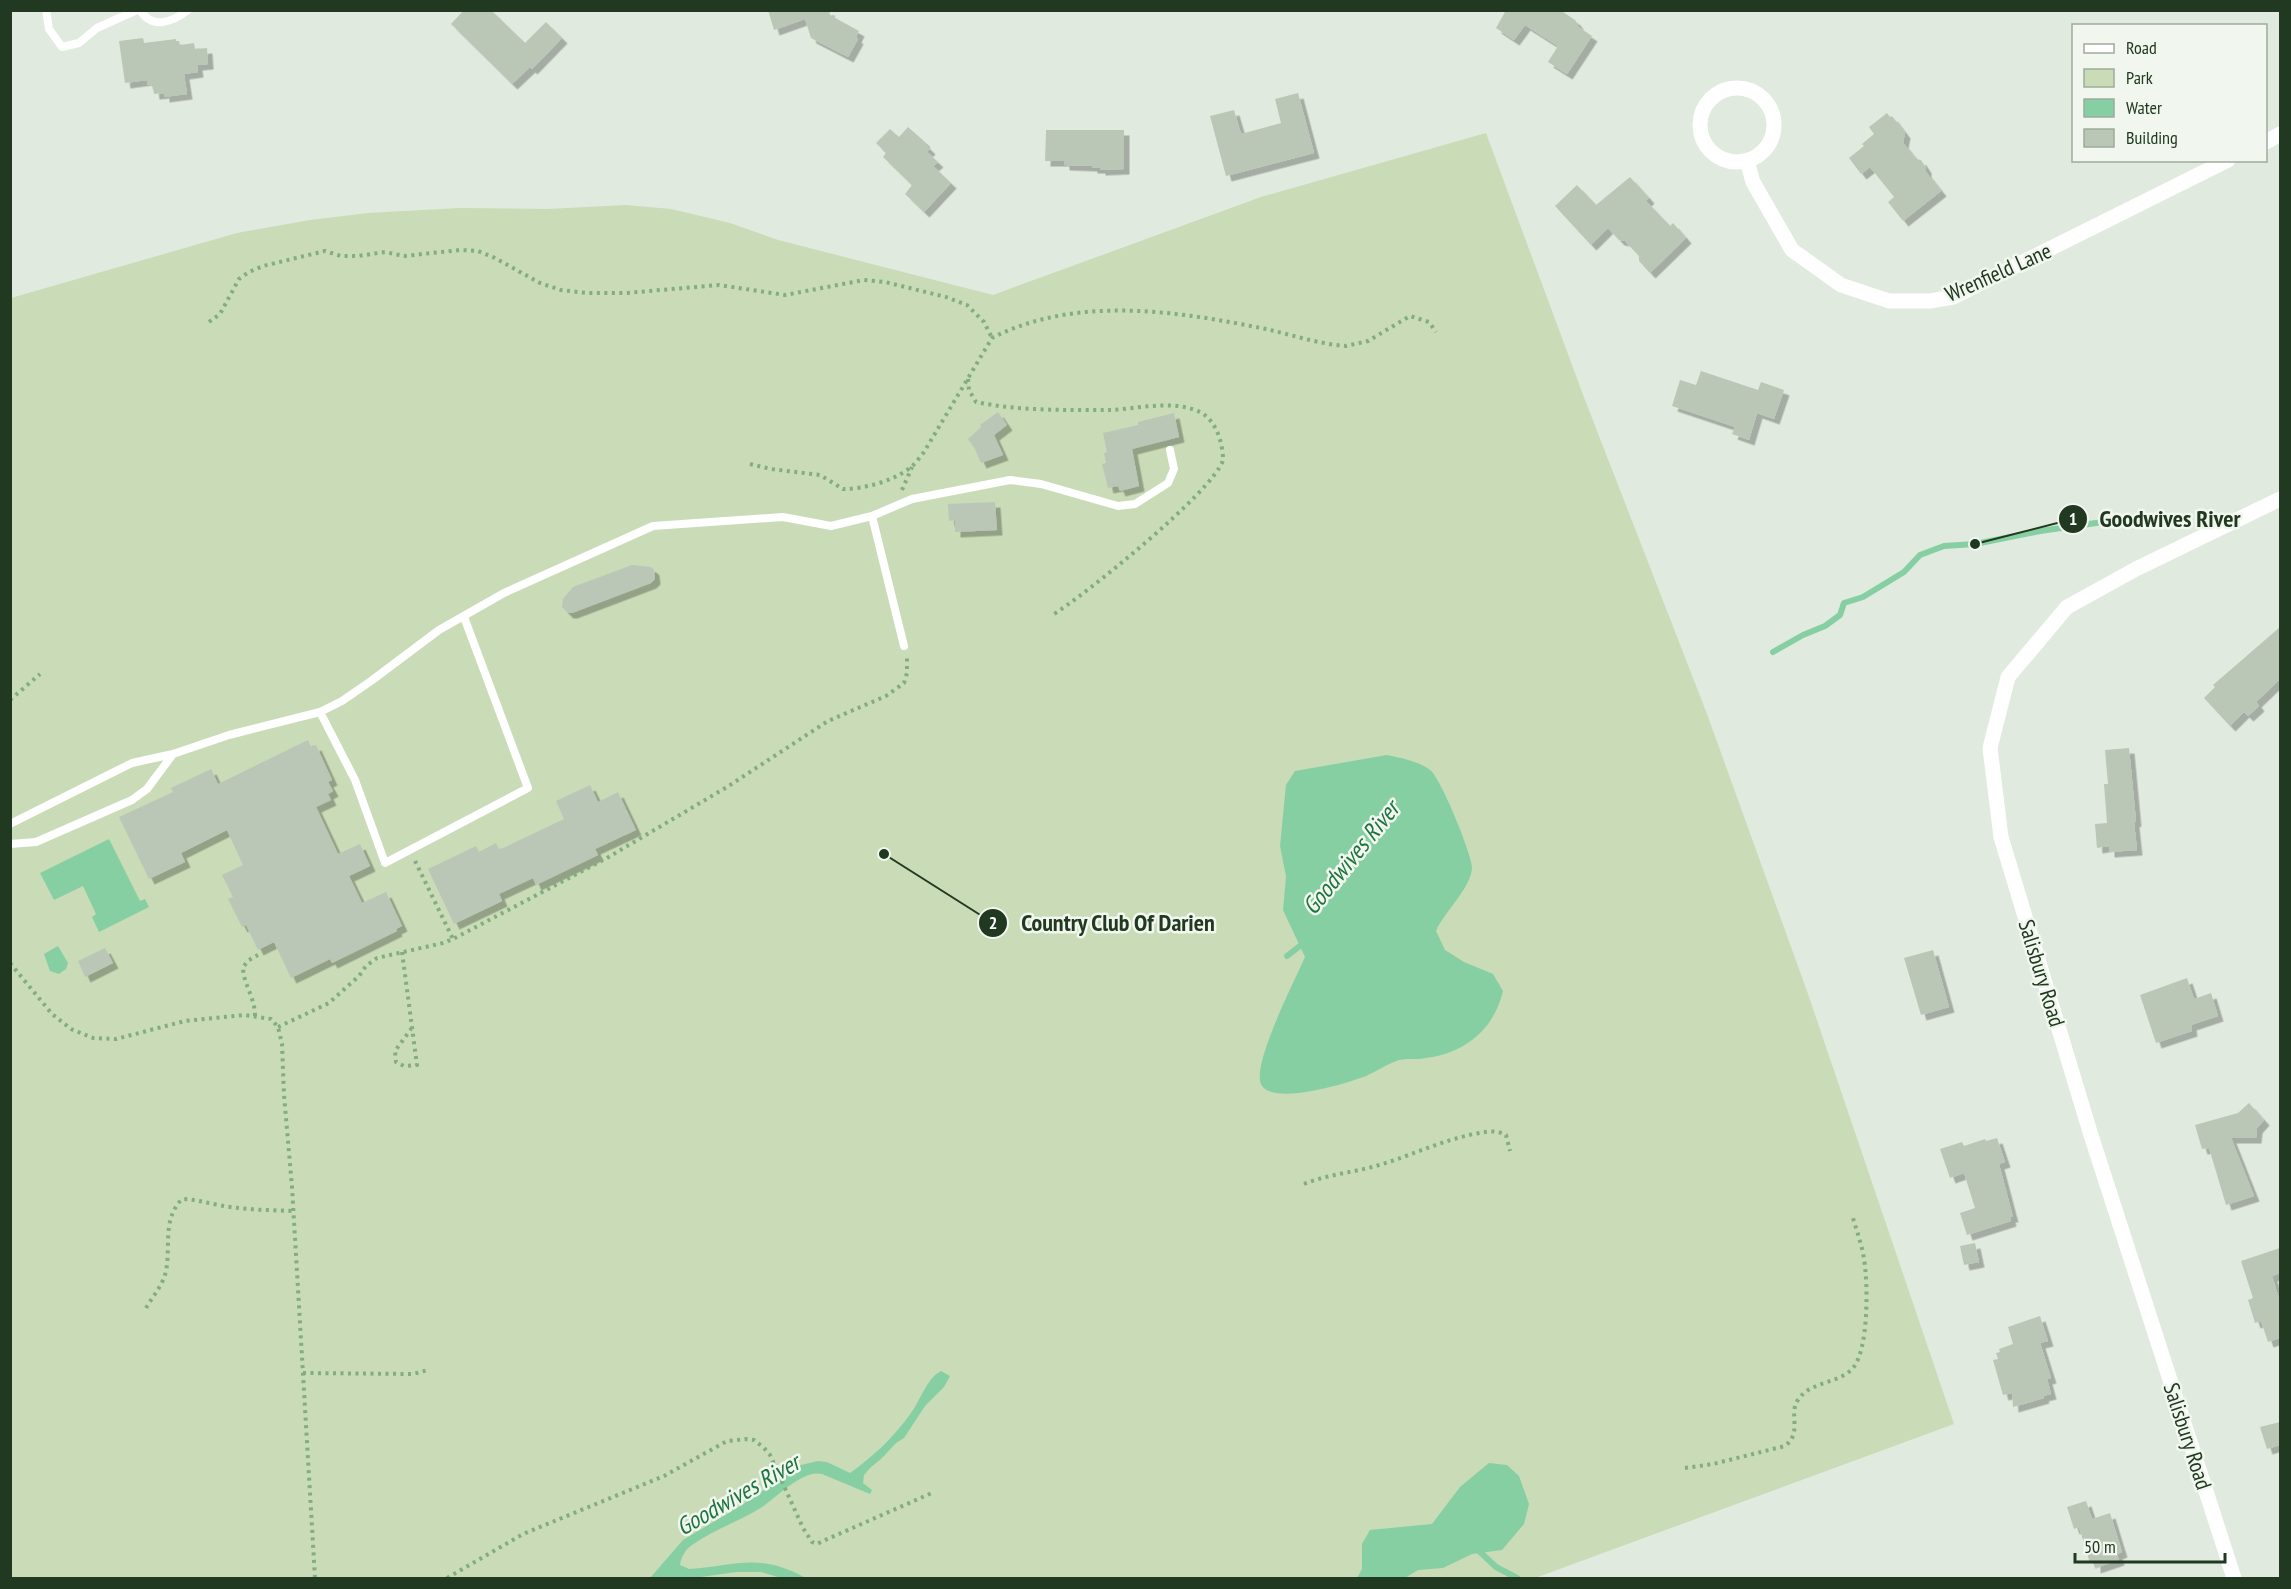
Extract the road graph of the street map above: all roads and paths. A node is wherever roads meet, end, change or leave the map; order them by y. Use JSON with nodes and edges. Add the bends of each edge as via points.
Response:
{"nodes":[{"id":1,"x":46,"y":10,"type":"edge"},
{"id":2,"x":139,"y":10,"type":"edge"},
{"id":3,"x":189,"y":10,"type":"edge"},
{"id":4,"x":1747,"y":160,"type":"junction"},
{"id":5,"x":2224,"y":162,"type":"edge"},
{"id":6,"x":209,"y":322,"type":"dead end"},
{"id":7,"x":1436,"y":332,"type":"dead end"},
{"id":8,"x":992,"y":338,"type":"junction"},
{"id":9,"x":968,"y":378,"type":"junction"},
{"id":10,"x":1170,"y":450,"type":"dead end"},
{"id":11,"x":750,"y":464,"type":"dead end"},
{"id":12,"x":912,"y":466,"type":"junction"},
{"id":13,"x":2280,"y":499,"type":"edge"},
{"id":14,"x":900,"y":504,"type":"junction"},
{"id":15,"x":872,"y":516,"type":"junction"},
{"id":16,"x":1051,"y":616,"type":"dead end"},
{"id":17,"x":464,"y":617,"type":"junction"},
{"id":18,"x":904,"y":646,"type":"joint"},
{"id":19,"x":40,"y":674,"type":"dead end"},
{"id":20,"x":10,"y":700,"type":"edge"},
{"id":21,"x":320,"y":712,"type":"junction"},
{"id":22,"x":173,"y":754,"type":"junction"},
{"id":23,"x":10,"y":824,"type":"edge"},
{"id":24,"x":10,"y":844,"type":"edge"},
{"id":25,"x":410,"y":850,"type":"junction"},
{"id":26,"x":453,"y":939,"type":"junction"},
{"id":27,"x":402,"y":952,"type":"junction"},
{"id":28,"x":258,"y":955,"type":"dead end"},
{"id":29,"x":10,"y":963,"type":"edge"},
{"id":30,"x":255,"y":1016,"type":"junction"},
{"id":31,"x":278,"y":1027,"type":"junction"},
{"id":32,"x":411,"y":1029,"type":"junction"},
{"id":33,"x":1510,"y":1151,"type":"dead end"},
{"id":34,"x":1304,"y":1184,"type":"dead end"},
{"id":35,"x":294,"y":1211,"type":"junction"},
{"id":36,"x":1853,"y":1218,"type":"dead end"},
{"id":37,"x":146,"y":1308,"type":"dead end"},
{"id":38,"x":428,"y":1370,"type":"dead end"},
{"id":39,"x":303,"y":1373,"type":"junction"},
{"id":40,"x":1685,"y":1468,"type":"dead end"},
{"id":41,"x":934,"y":1492,"type":"dead end"},
{"id":42,"x":315,"y":1578,"type":"edge"},
{"id":43,"x":447,"y":1578,"type":"edge"},
{"id":44,"x":2234,"y":1578,"type":"edge"}],
"edges":[{"from":1,"to":2,"type":"lane","via":[[49,29],[62,47],[79,43],[97,28]]},
{"from":2,"to":3,"type":"lane","via":[[156,23],[167,22]]},
{"from":4,"to":4,"type":"street","via":[[1759,155],[1772,138],[1772,111],[1754,91],[1741,87],[1727,89],[1715,95],[1702,110],[1701,136],[1719,157],[1733,162]]},
{"from":4,"to":5,"type":"street","name":"Wrenfield Lane","via":[[1752,182],[1792,250],[1841,285],[1889,301],[1953,297]]},
{"from":6,"to":8,"type":"path","via":[[220,314],[239,279],[263,266],[326,251],[341,256],[385,252],[404,256],[460,250],[478,251],[495,258],[540,283],[587,293],[719,285],[785,294],[864,280],[885,282],[967,305],[984,322]]},
{"from":7,"to":8,"type":"path","via":[[1429,322],[1410,316],[1368,341],[1346,346],[1192,316],[1112,310],[1045,320]]},
{"from":8,"to":9,"type":"path"},
{"from":9,"to":12,"type":"path"},
{"from":9,"to":16,"type":"path","via":[[976,402],[1043,410],[1189,408],[1211,420],[1218,435],[1223,460],[1213,479],[1135,550]]},
{"from":10,"to":14,"type":"lane","via":[[1174,469],[1168,483],[1135,504],[1118,506],[1041,484],[1010,480]]},
{"from":11,"to":12,"type":"path","via":[[820,475],[843,489],[876,484]]},
{"from":12,"to":14,"type":"path","via":[[903,483]]},
{"from":13,"to":44,"type":"street","name":"Salisbury Road","via":[[2136,568],[2067,607],[2008,677],[1990,748],[2001,837],[2090,1132]]},
{"from":14,"to":15,"type":"lane"},
{"from":15,"to":17,"type":"lane","via":[[831,526],[783,517],[653,526],[504,593]]},
{"from":15,"to":18,"type":"lane"},
{"from":17,"to":21,"type":"lane"},
{"from":17,"to":25,"type":"lane","via":[[528,788]]},
{"from":18,"to":26,"type":"path","via":[[908,663],[904,683],[886,696],[828,721],[607,858]]},
{"from":19,"to":20,"type":"path"},
{"from":21,"to":22,"type":"lane"},
{"from":21,"to":25,"type":"lane","via":[[355,780],[385,863]]},
{"from":22,"to":23,"type":"lane","via":[[132,764]]},
{"from":22,"to":24,"type":"lane","via":[[147,789],[132,800],[36,842]]},
{"from":25,"to":26,"type":"path"},
{"from":26,"to":27,"type":"path"},
{"from":27,"to":31,"type":"path","via":[[377,958],[329,1004]]},
{"from":27,"to":32,"type":"path"},
{"from":28,"to":30,"type":"path","via":[[243,967]]},
{"from":29,"to":30,"type":"path","via":[[52,1014],[71,1029],[93,1038],[116,1039],[201,1019]]},
{"from":30,"to":31,"type":"path","via":[[271,1019]]},
{"from":31,"to":35,"type":"path"},
{"from":32,"to":32,"type":"path","via":[[417,1065],[399,1065],[395,1051]]},
{"from":33,"to":34,"type":"path","via":[[1506,1135],[1489,1131]]},
{"from":35,"to":37,"type":"path","via":[[182,1199],[170,1216],[162,1282]]},
{"from":35,"to":39,"type":"path"},
{"from":36,"to":40,"type":"path","via":[[1864,1261],[1866,1320],[1854,1367],[1802,1395],[1796,1402],[1794,1432],[1785,1446]]},
{"from":38,"to":39,"type":"path","via":[[413,1374]]},
{"from":39,"to":42,"type":"path"},
{"from":41,"to":43,"type":"path","via":[[817,1544],[807,1536],[770,1455],[759,1443],[738,1438],[664,1476],[523,1534]]}]}
